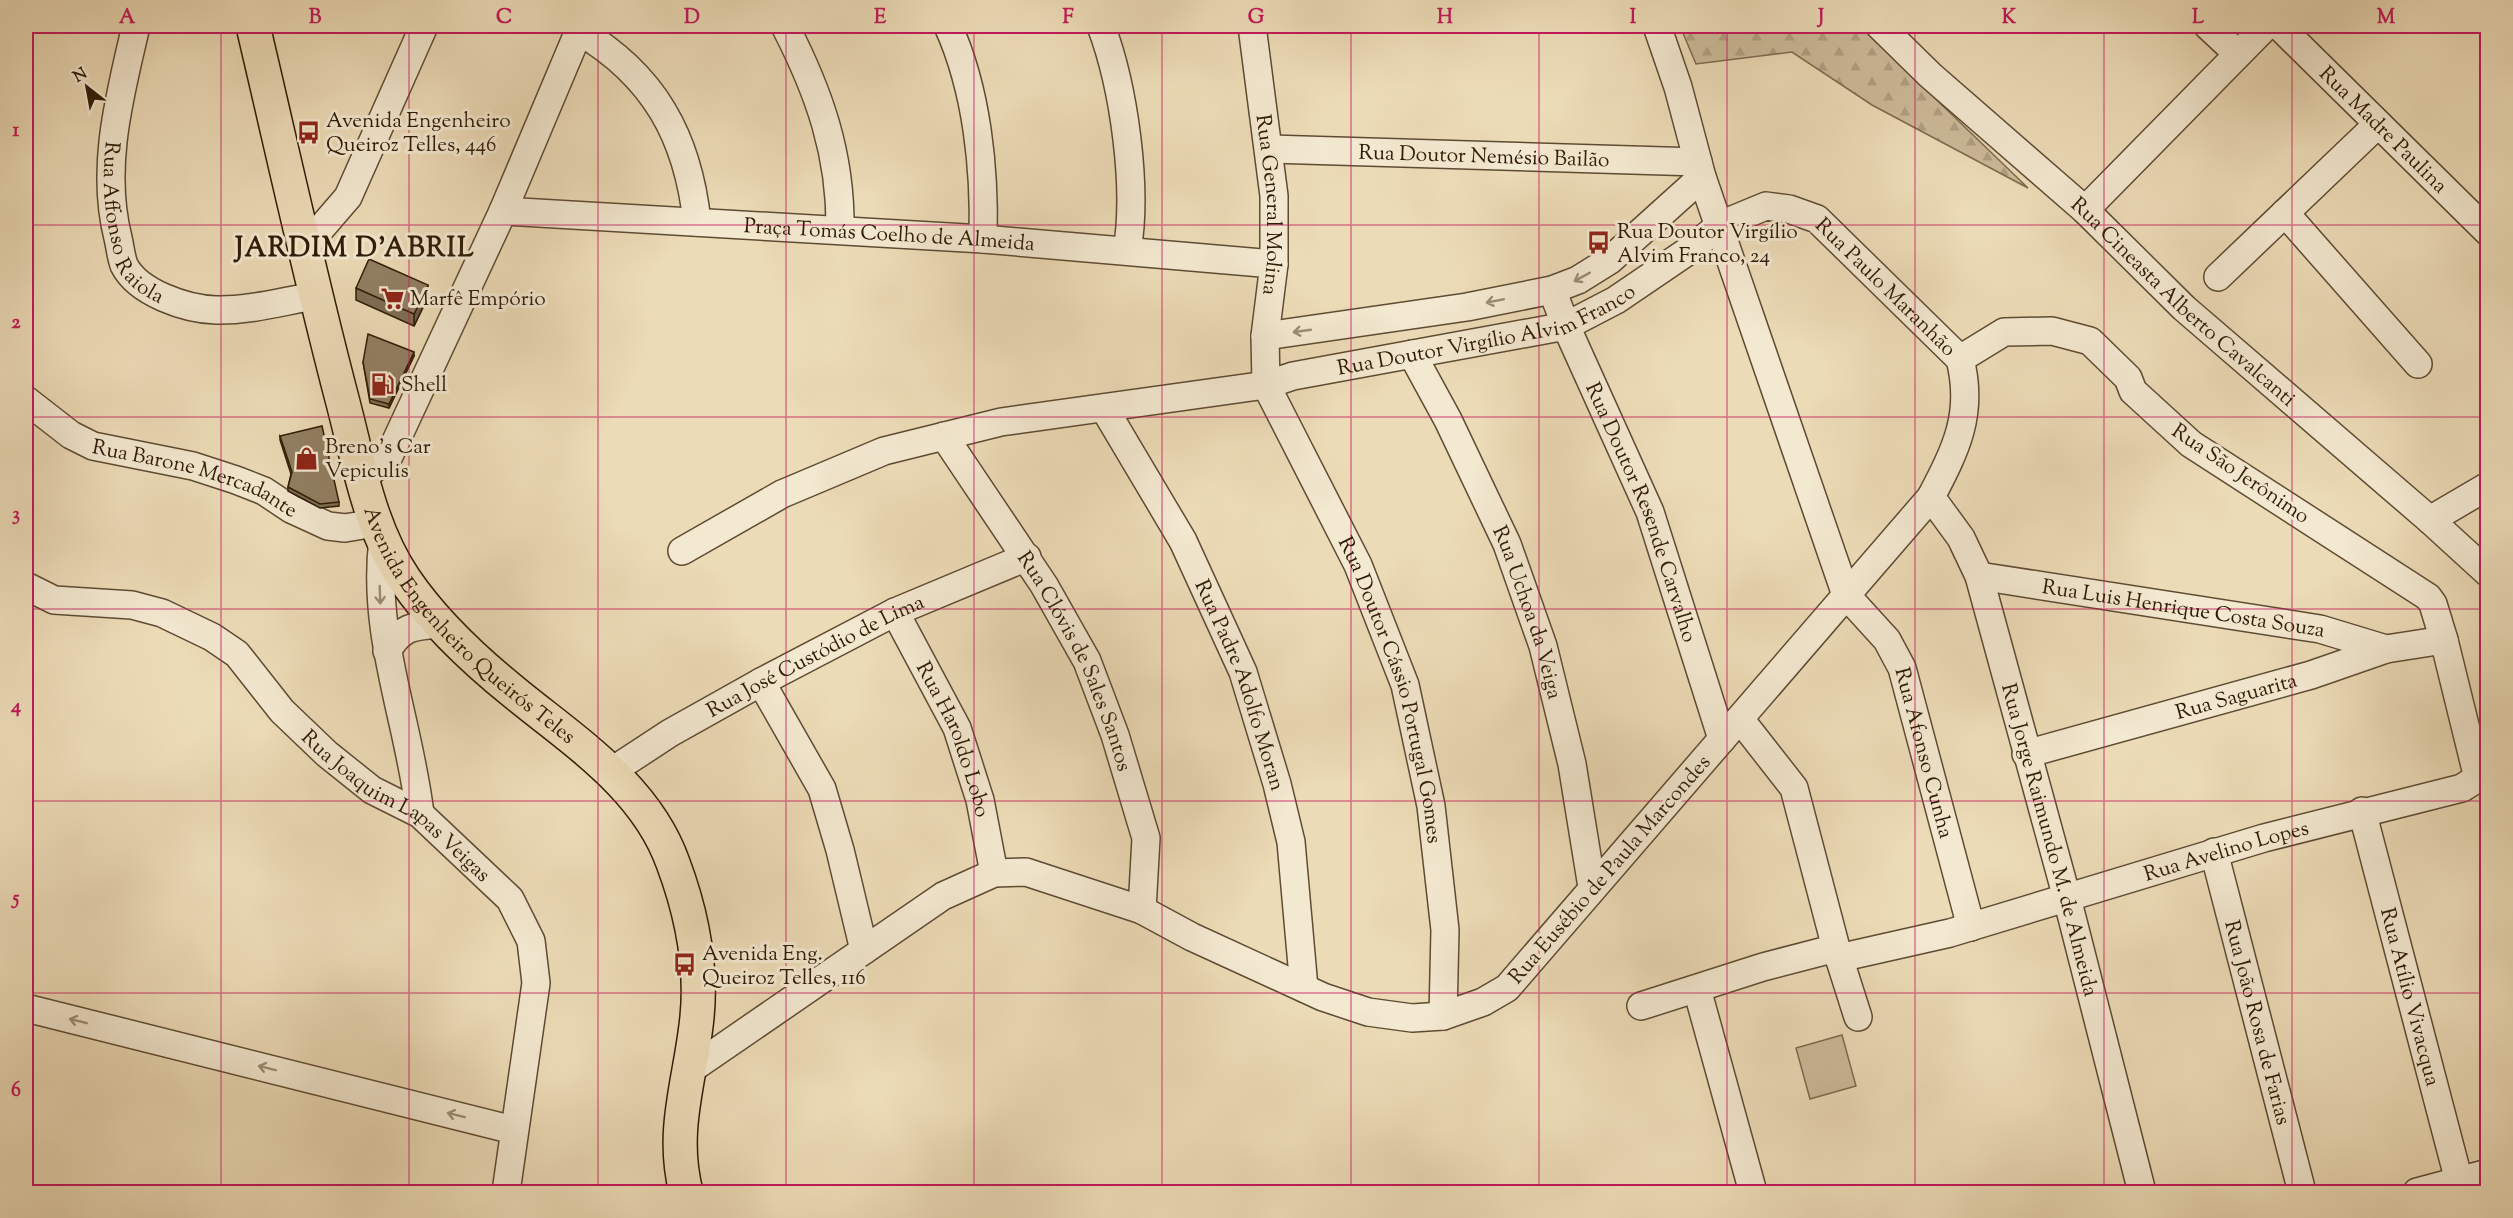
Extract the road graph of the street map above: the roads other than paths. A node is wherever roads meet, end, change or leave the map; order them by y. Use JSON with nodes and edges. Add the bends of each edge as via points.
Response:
{"nodes":[{"id":1,"x":135,"y":26,"type":"edge"},
{"id":2,"x":253,"y":26,"type":"edge"},
{"id":3,"x":424,"y":26,"type":"edge"},
{"id":4,"x":785,"y":26,"type":"edge"},
{"id":5,"x":948,"y":26,"type":"edge"},
{"id":6,"x":1101,"y":26,"type":"edge"},
{"id":7,"x":1252,"y":26,"type":"edge"},
{"id":8,"x":1657,"y":26,"type":"edge"},
{"id":9,"x":1880,"y":26,"type":"edge"},
{"id":10,"x":2208,"y":26,"type":"edge"},
{"id":11,"x":2266,"y":26,"type":"edge"},
{"id":12,"x":2279,"y":26,"type":"edge"},
{"id":13,"x":580,"y":28,"type":"edge"},
{"id":14,"x":2238,"y":54,"type":"junction"},
{"id":15,"x":2379,"y":124,"type":"junction"},
{"id":16,"x":1270,"y":149,"type":"junction"},
{"id":17,"x":1700,"y":170,"type":"junction"},
{"id":18,"x":2085,"y":210,"type":"junction"},
{"id":19,"x":503,"y":211,"type":"junction"},
{"id":20,"x":2285,"y":213,"type":"junction"},
{"id":21,"x":697,"y":222,"type":"junction"},
{"id":22,"x":1720,"y":225,"type":"junction"},
{"id":23,"x":840,"y":229,"type":"junction"},
{"id":24,"x":2487,"y":232,"type":"edge"},
{"id":25,"x":983,"y":239,"type":"junction"},
{"id":26,"x":304,"y":248,"type":"junction"},
{"id":27,"x":1127,"y":251,"type":"junction"},
{"id":28,"x":1274,"y":264,"type":"junction"},
{"id":29,"x":2218,"y":277,"type":"dead end"},
{"id":30,"x":1552,"y":290,"type":"junction"},
{"id":31,"x":315,"y":296,"type":"junction"},
{"id":32,"x":1566,"y":326,"type":"junction"},
{"id":33,"x":1265,"y":336,"type":"junction"},
{"id":34,"x":1412,"y":354,"type":"junction"},
{"id":35,"x":1960,"y":359,"type":"junction"},
{"id":36,"x":2418,"y":364,"type":"dead end"},
{"id":37,"x":1266,"y":385,"type":"junction"},
{"id":38,"x":26,"y":400,"type":"edge"},
{"id":39,"x":1104,"y":408,"type":"junction"},
{"id":40,"x":944,"y":436,"type":"junction"},
{"id":41,"x":363,"y":478,"type":"junction"},
{"id":42,"x":2487,"y":486,"type":"edge"},
{"id":43,"x":1931,"y":497,"type":"junction"},
{"id":44,"x":2430,"y":520,"type":"junction"},
{"id":45,"x":379,"y":531,"type":"junction"},
{"id":46,"x":682,"y":550,"type":"dead end"},
{"id":47,"x":1027,"y":557,"type":"junction"},
{"id":48,"x":2487,"y":573,"type":"edge"},
{"id":49,"x":1979,"y":576,"type":"junction"},
{"id":50,"x":26,"y":586,"type":"edge"},
{"id":51,"x":1846,"y":595,"type":"junction"},
{"id":52,"x":895,"y":612,"type":"junction"},
{"id":53,"x":440,"y":624,"type":"junction"},
{"id":54,"x":2444,"y":640,"type":"junction"},
{"id":55,"x":2386,"y":649,"type":"junction"},
{"id":56,"x":387,"y":651,"type":"junction"},
{"id":57,"x":761,"y":682,"type":"junction"},
{"id":58,"x":1740,"y":719,"type":"junction"},
{"id":59,"x":1722,"y":739,"type":"junction"},
{"id":60,"x":2026,"y":754,"type":"junction"},
{"id":61,"x":612,"y":771,"type":"junction"},
{"id":62,"x":2362,"y":811,"type":"junction"},
{"id":63,"x":420,"y":814,"type":"junction"},
{"id":64,"x":2214,"y":852,"type":"junction"},
{"id":65,"x":994,"y":873,"type":"junction"},
{"id":66,"x":1592,"y":887,"type":"junction"},
{"id":67,"x":2067,"y":898,"type":"junction"},
{"id":68,"x":1142,"y":910,"type":"junction"},
{"id":69,"x":1971,"y":927,"type":"junction"},
{"id":70,"x":864,"y":950,"type":"junction"},
{"id":71,"x":1838,"y":953,"type":"junction"},
{"id":72,"x":1304,"y":988,"type":"junction"},
{"id":73,"x":1697,"y":989,"type":"junction"},
{"id":74,"x":1641,"y":1006,"type":"dead end"},
{"id":75,"x":26,"y":1008,"type":"edge"},
{"id":76,"x":1443,"y":1016,"type":"junction"},
{"id":77,"x":1858,"y":1017,"type":"dead end"},
{"id":78,"x":687,"y":1072,"type":"junction"},
{"id":79,"x":513,"y":1130,"type":"junction"},
{"id":80,"x":2487,"y":1173,"type":"edge"},
{"id":81,"x":2459,"y":1181,"type":"junction"},
{"id":82,"x":506,"y":1192,"type":"edge"},
{"id":83,"x":686,"y":1192,"type":"edge"},
{"id":84,"x":1753,"y":1192,"type":"edge"},
{"id":85,"x":2142,"y":1192,"type":"edge"},
{"id":86,"x":2302,"y":1192,"type":"edge"},
{"id":87,"x":2417,"y":1192,"type":"edge"}],
"edges":[{"from":1,"to":31,"type":"street","name":"Rua Affonso Raiola","via":[[111,151],[110,197],[124,265],[156,293],[214,310],[237,310]]},
{"from":2,"to":26,"type":"main road","name":"Avenida Engenheiro Queirós Teles"},
{"from":3,"to":26,"type":"street","via":[[348,197]]},
{"from":4,"to":23,"type":"street","via":[[816,93],[827,129],[838,171]]},
{"from":5,"to":25,"type":"street","via":[[962,65],[980,155]]},
{"from":6,"to":27,"type":"street","via":[[1116,73],[1123,113],[1131,228]]},
{"from":7,"to":16,"type":"street","name":"Rua General Molina"},
{"from":8,"to":17,"type":"street"},
{"from":9,"to":18,"type":"street","name":"Rua Cineasta Alberto Cavalcanti","via":[[1930,75]]},
{"from":10,"to":14,"type":"street"},
{"from":11,"to":14,"type":"street"},
{"from":12,"to":15,"type":"street","name":"Rua Madre Paulina"},
{"from":13,"to":19,"type":"street"},
{"from":13,"to":21,"type":"street","via":[[624,64],[670,119],[685,160]]},
{"from":14,"to":18,"type":"street"},
{"from":15,"to":20,"type":"street"},
{"from":15,"to":24,"type":"street","name":"Rua Madre Paulina"},
{"from":16,"to":17,"type":"street","name":"Rua Doutor Nemésio Bailão"},
{"from":16,"to":28,"type":"street","name":"Rua General Molina"},
{"from":17,"to":22,"type":"street"},
{"from":17,"to":30,"type":"street","name":"Rua Doutor Virgílio Alvim Franco","one_way":true,"via":[[1610,260],[1578,280]]},
{"from":18,"to":44,"type":"street","name":"Rua Cineasta Alberto Cavalcanti","via":[[2184,308]]},
{"from":19,"to":21,"type":"street","name":"Praça Tomás Coelho de Almeida"},
{"from":19,"to":41,"type":"street","via":[[388,456]]},
{"from":20,"to":29,"type":"street"},
{"from":20,"to":36,"type":"street"},
{"from":21,"to":23,"type":"street","name":"Praça Tomás Coelho de Almeida"},
{"from":22,"to":32,"type":"street","name":"Rua Doutor Virgílio Alvim Franco","via":[[1616,300]]},
{"from":22,"to":35,"type":"street","name":"Rua Paulo Maranhão","via":[[1766,206],[1817,219]]},
{"from":22,"to":51,"type":"street"},
{"from":23,"to":25,"type":"street","name":"Praça Tomás Coelho de Almeida"},
{"from":25,"to":27,"type":"street","name":"Praça Tomás Coelho de Almeida"},
{"from":26,"to":31,"type":"main road","name":"Avenida Engenheiro Queirós Teles"},
{"from":27,"to":28,"type":"street","name":"Praça Tomás Coelho de Almeida"},
{"from":28,"to":33,"type":"street","name":"Rua General Molina"},
{"from":30,"to":32,"type":"street","name":"Rua Doutor Resende Carvalho"},
{"from":30,"to":33,"type":"street","name":"Rua Doutor Virgílio Alvim Franco","one_way":true,"via":[[1467,307]]},
{"from":31,"to":41,"type":"main road","name":"Avenida Engenheiro Queirós Teles"},
{"from":32,"to":34,"type":"street","name":"Rua Doutor Virgílio Alvim Franco"},
{"from":32,"to":59,"type":"street","name":"Rua Doutor Resende Carvalho","via":[[1650,512]]},
{"from":33,"to":37,"type":"street","name":"Rua General Molina"},
{"from":34,"to":37,"type":"street","name":"Rua Doutor Virgílio Alvim Franco","via":[[1293,376]]},
{"from":34,"to":66,"type":"street","name":"Rua Uchoa da Veiga","via":[[1507,544],[1543,646],[1572,764]]},
{"from":35,"to":43,"type":"street","name":"Rua Paulo Maranhão","via":[[1966,384],[1964,415],[1956,449]]},
{"from":35,"to":54,"type":"street","name":"Rua São Jerônimo","via":[[2004,332],[2052,331],[2090,341],[2128,378],[2133,391],[2191,444],[2428,597]]},
{"from":37,"to":39,"type":"street"},
{"from":37,"to":76,"type":"street","name":"Rua Doutor Cássio Portugal Gomes","via":[[1358,565],[1405,685],[1431,806],[1445,930]]},
{"from":38,"to":45,"type":"street","name":"Rua Barone Mercadante","via":[[71,435],[93,446],[193,466],[264,491],[328,526]]},
{"from":39,"to":40,"type":"street"},
{"from":39,"to":72,"type":"street","name":"Rua Padre Adolfo Moran","via":[[1183,541],[1243,672],[1291,842]]},
{"from":40,"to":46,"type":"street","via":[[884,451],[782,494]]},
{"from":40,"to":47,"type":"street","name":"Rua Clóvis de Sales Santos"},
{"from":41,"to":45,"type":"main road","name":"Avenida Engenheiro Queirós Teles"},
{"from":42,"to":44,"type":"street"},
{"from":43,"to":49,"type":"street","name":"Rua Jorge Raimundo M. de Almeida","via":[[1962,538]]},
{"from":43,"to":51,"type":"street","name":"Rua Paulo Maranhão"},
{"from":44,"to":48,"type":"street","name":"Rua Cineasta Alberto Cavalcanti"},
{"from":45,"to":53,"type":"main road","name":"Avenida Engenheiro Queirós Teles","via":[[405,579]]},
{"from":45,"to":56,"type":"street","one_way":true,"via":[[380,609]]},
{"from":47,"to":52,"type":"street","name":"Rua José Custódio de Lima"},
{"from":47,"to":68,"type":"street","name":"Rua Clóvis de Sales Santos","via":[[1087,661],[1115,735],[1146,838]]},
{"from":49,"to":55,"type":"street","name":"Rua Luis Henrique Costa Souza","via":[[2320,630]]},
{"from":49,"to":60,"type":"street","name":"Rua Jorge Raimundo M. de Almeida"},
{"from":50,"to":63,"type":"street","name":"Rua Joaquim Lapas Veigas","via":[[54,600],[152,610],[212,637],[237,654],[282,711],[327,754],[372,790]]},
{"from":51,"to":58,"type":"street","name":"Rua Eusébio de Paula Marcondes"},
{"from":51,"to":69,"type":"street","name":"Rua Afonso Cunha","via":[[1887,640],[1902,668]]},
{"from":52,"to":57,"type":"street","name":"Rua José Custódio de Lima"},
{"from":52,"to":65,"type":"street","name":"Rua Haroldo Lobo","via":[[957,729],[980,800]]},
{"from":53,"to":56,"type":"street","via":[[415,626],[397,634]]},
{"from":53,"to":61,"type":"main road","name":"Avenida Engenheiro Queirós Teles","via":[[512,690]]},
{"from":54,"to":55,"type":"street","name":"Rua Saguarita"},
{"from":54,"to":62,"type":"street","name":"Rua Avelino Lopes","via":[[2477,774],[2463,788]]},
{"from":55,"to":60,"type":"street","name":"Rua Saguarita","via":[[2310,675]]},
{"from":56,"to":63,"type":"street","via":[[415,774]]},
{"from":57,"to":61,"type":"street","name":"Rua José Custódio de Lima"},
{"from":57,"to":70,"type":"street","via":[[822,789]]},
{"from":58,"to":59,"type":"street","name":"Rua Eusébio de Paula Marcondes"},
{"from":58,"to":71,"type":"street","via":[[1794,788]]},
{"from":59,"to":66,"type":"street","name":"Rua Eusébio de Paula Marcondes"},
{"from":60,"to":67,"type":"street","name":"Rua Jorge Raimundo M. de Almeida"},
{"from":61,"to":78,"type":"main road","name":"Avenida Engenheiro Queirós Teles","via":[[647,814],[673,861],[689,918],[698,964],[697,1017]]},
{"from":62,"to":64,"type":"street","name":"Rua Avelino Lopes"},
{"from":62,"to":81,"type":"street","name":"Rua Atílio Vivacqua"},
{"from":63,"to":79,"type":"street","name":"Rua Joaquim Lapas Veigas","via":[[510,899],[531,941],[536,983]]},
{"from":64,"to":67,"type":"street","name":"Rua Avelino Lopes"},
{"from":64,"to":86,"type":"street","name":"Rua João Rosa de Farias"},
{"from":65,"to":68,"type":"street","name":"Rua Eusébio de Paula Marcondes","via":[[1026,872]]},
{"from":65,"to":70,"type":"street","name":"Rua Eusébio de Paula Marcondes","via":[[943,896]]},
{"from":66,"to":76,"type":"street","name":"Rua Eusébio de Paula Marcondes","via":[[1507,988],[1483,1002]]},
{"from":67,"to":69,"type":"street","name":"Rua Avelino Lopes"},
{"from":67,"to":85,"type":"street","name":"Rua Jorge Raimundo M. de Almeida"},
{"from":68,"to":72,"type":"street","name":"Rua Eusébio de Paula Marcondes"},
{"from":69,"to":71,"type":"street","name":"Rua Avelino Lopes"},
{"from":70,"to":78,"type":"street","name":"Rua Eusébio de Paula Marcondes"},
{"from":71,"to":73,"type":"street","name":"Rua Avelino Lopes","via":[[1763,967]]},
{"from":71,"to":77,"type":"street"},
{"from":72,"to":76,"type":"street","name":"Rua Eusébio de Paula Marcondes","via":[[1368,1012],[1412,1018]]},
{"from":73,"to":74,"type":"street","name":"Rua Avelino Lopes"},
{"from":73,"to":84,"type":"street"},
{"from":79,"to":75,"type":"street","one_way":true},
{"from":78,"to":83,"type":"main road","name":"Avenida Engenheiro Queirós Teles","via":[[678,1134]]},
{"from":79,"to":82,"type":"street","name":"Rua Joaquim Lapas Veigas"},
{"from":80,"to":81,"type":"street"},
{"from":81,"to":87,"type":"street"}]}
